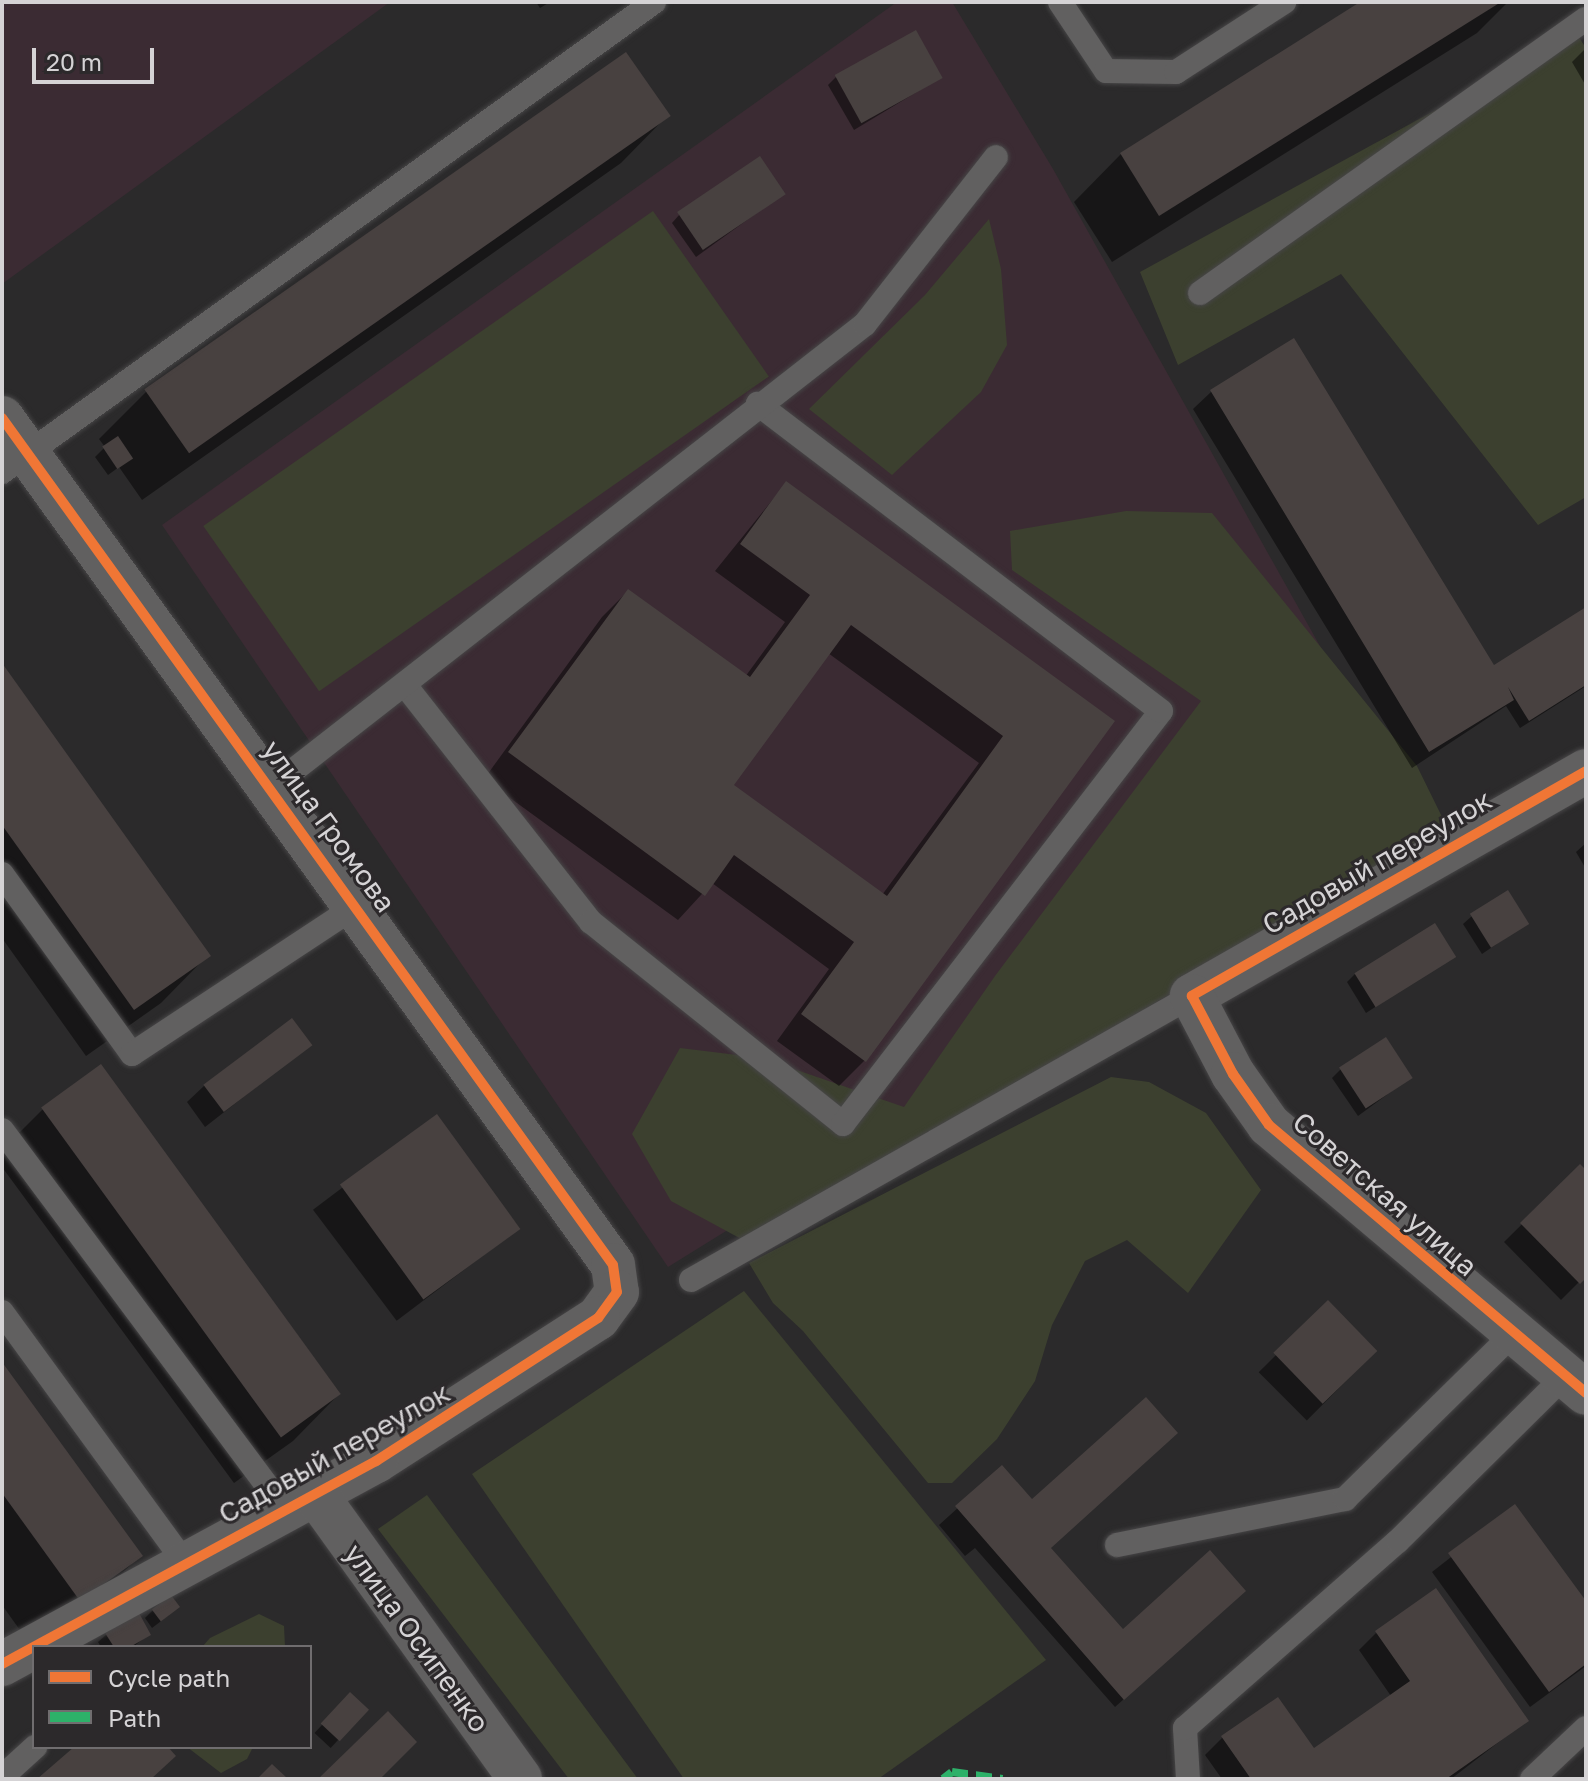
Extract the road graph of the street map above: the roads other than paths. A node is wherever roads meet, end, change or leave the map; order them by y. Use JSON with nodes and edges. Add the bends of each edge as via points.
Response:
{"nodes":[{"id":1,"x":654,"y":2,"type":"edge"},
{"id":2,"x":1060,"y":2,"type":"edge"},
{"id":3,"x":1284,"y":2,"type":"edge"},
{"id":4,"x":1586,"y":19,"type":"edge"},
{"id":5,"x":996,"y":157,"type":"dead end"},
{"id":6,"x":1200,"y":293,"type":"dead end"},
{"id":7,"x":758,"y":404,"type":"junction"},
{"id":8,"x":2,"y":418,"type":"edge"},
{"id":9,"x":14,"y":462,"type":"edge"},
{"id":10,"x":405,"y":685,"type":"junction"},
{"id":11,"x":1586,"y":771,"type":"edge"},
{"id":12,"x":272,"y":787,"type":"junction"},
{"id":13,"x":2,"y":874,"type":"edge"},
{"id":14,"x":358,"y":905,"type":"junction"},
{"id":15,"x":1192,"y":996,"type":"junction"},
{"id":16,"x":2,"y":1130,"type":"edge"},
{"id":17,"x":613,"y":1265,"type":"joint"},
{"id":18,"x":691,"y":1280,"type":"dead end"},
{"id":19,"x":2,"y":1312,"type":"edge"},
{"id":20,"x":1512,"y":1335,"type":"junction"},
{"id":21,"x":1576,"y":1385,"type":"edge"},
{"id":22,"x":301,"y":1503,"type":"junction"},
{"id":23,"x":1117,"y":1545,"type":"dead end"},
{"id":24,"x":185,"y":1563,"type":"junction"},
{"id":25,"x":75,"y":1638,"type":"edge"},
{"id":26,"x":55,"y":1645,"type":"edge"},
{"id":27,"x":32,"y":1653,"type":"edge"},
{"id":28,"x":2,"y":1664,"type":"edge"},
{"id":29,"x":1586,"y":1728,"type":"edge"},
{"id":30,"x":33,"y":1749,"type":"edge"},
{"id":31,"x":2,"y":1777,"type":"edge"},
{"id":32,"x":520,"y":1779,"type":"edge"},
{"id":33,"x":1188,"y":1779,"type":"edge"},
{"id":34,"x":1532,"y":1779,"type":"edge"}],
"edges":[{"from":1,"to":9,"type":"lane"},
{"from":2,"to":3,"type":"lane","via":[[1106,71],[1176,72]]},
{"from":4,"to":6,"type":"lane"},
{"from":5,"to":7,"type":"lane","via":[[865,324]]},
{"from":7,"to":10,"type":"lane"},
{"from":7,"to":10,"type":"lane","via":[[1161,711],[843,1124],[591,922]]},
{"from":8,"to":9,"type":"street","name":"улица Громова"},
{"from":9,"to":12,"type":"street","name":"улица Громова"},
{"from":10,"to":12,"type":"lane"},
{"from":11,"to":15,"type":"street","name":"Садовый переулок"},
{"from":12,"to":14,"type":"street","name":"улица Громова"},
{"from":13,"to":14,"type":"lane","via":[[132,1054]]},
{"from":14,"to":17,"type":"street","name":"улица Громова"},
{"from":15,"to":18,"type":"lane"},
{"from":15,"to":20,"type":"street","name":"Советская улица","via":[[1233,1074],[1269,1125]]},
{"from":16,"to":22,"type":"lane"},
{"from":17,"to":22,"type":"street","name":"Садовый переулок","via":[[617,1292],[598,1318],[460,1410]]},
{"from":19,"to":24,"type":"lane"},
{"from":20,"to":21,"type":"street","name":"Советская улица"},
{"from":20,"to":23,"type":"lane","via":[[1345,1499]]},
{"from":21,"to":33,"type":"lane","via":[[1185,1728]]},
{"from":22,"to":24,"type":"street","name":"Садовый переулок"},
{"from":22,"to":32,"type":"street","name":"улица Осипенко"},
{"from":24,"to":25,"type":"street","name":"Садовый переулок"},
{"from":25,"to":26,"type":"street","name":"Садовый переулок"},
{"from":27,"to":28,"type":"street","name":"Садовый переулок"},
{"from":29,"to":34,"type":"lane"},
{"from":30,"to":31,"type":"lane"}]}
